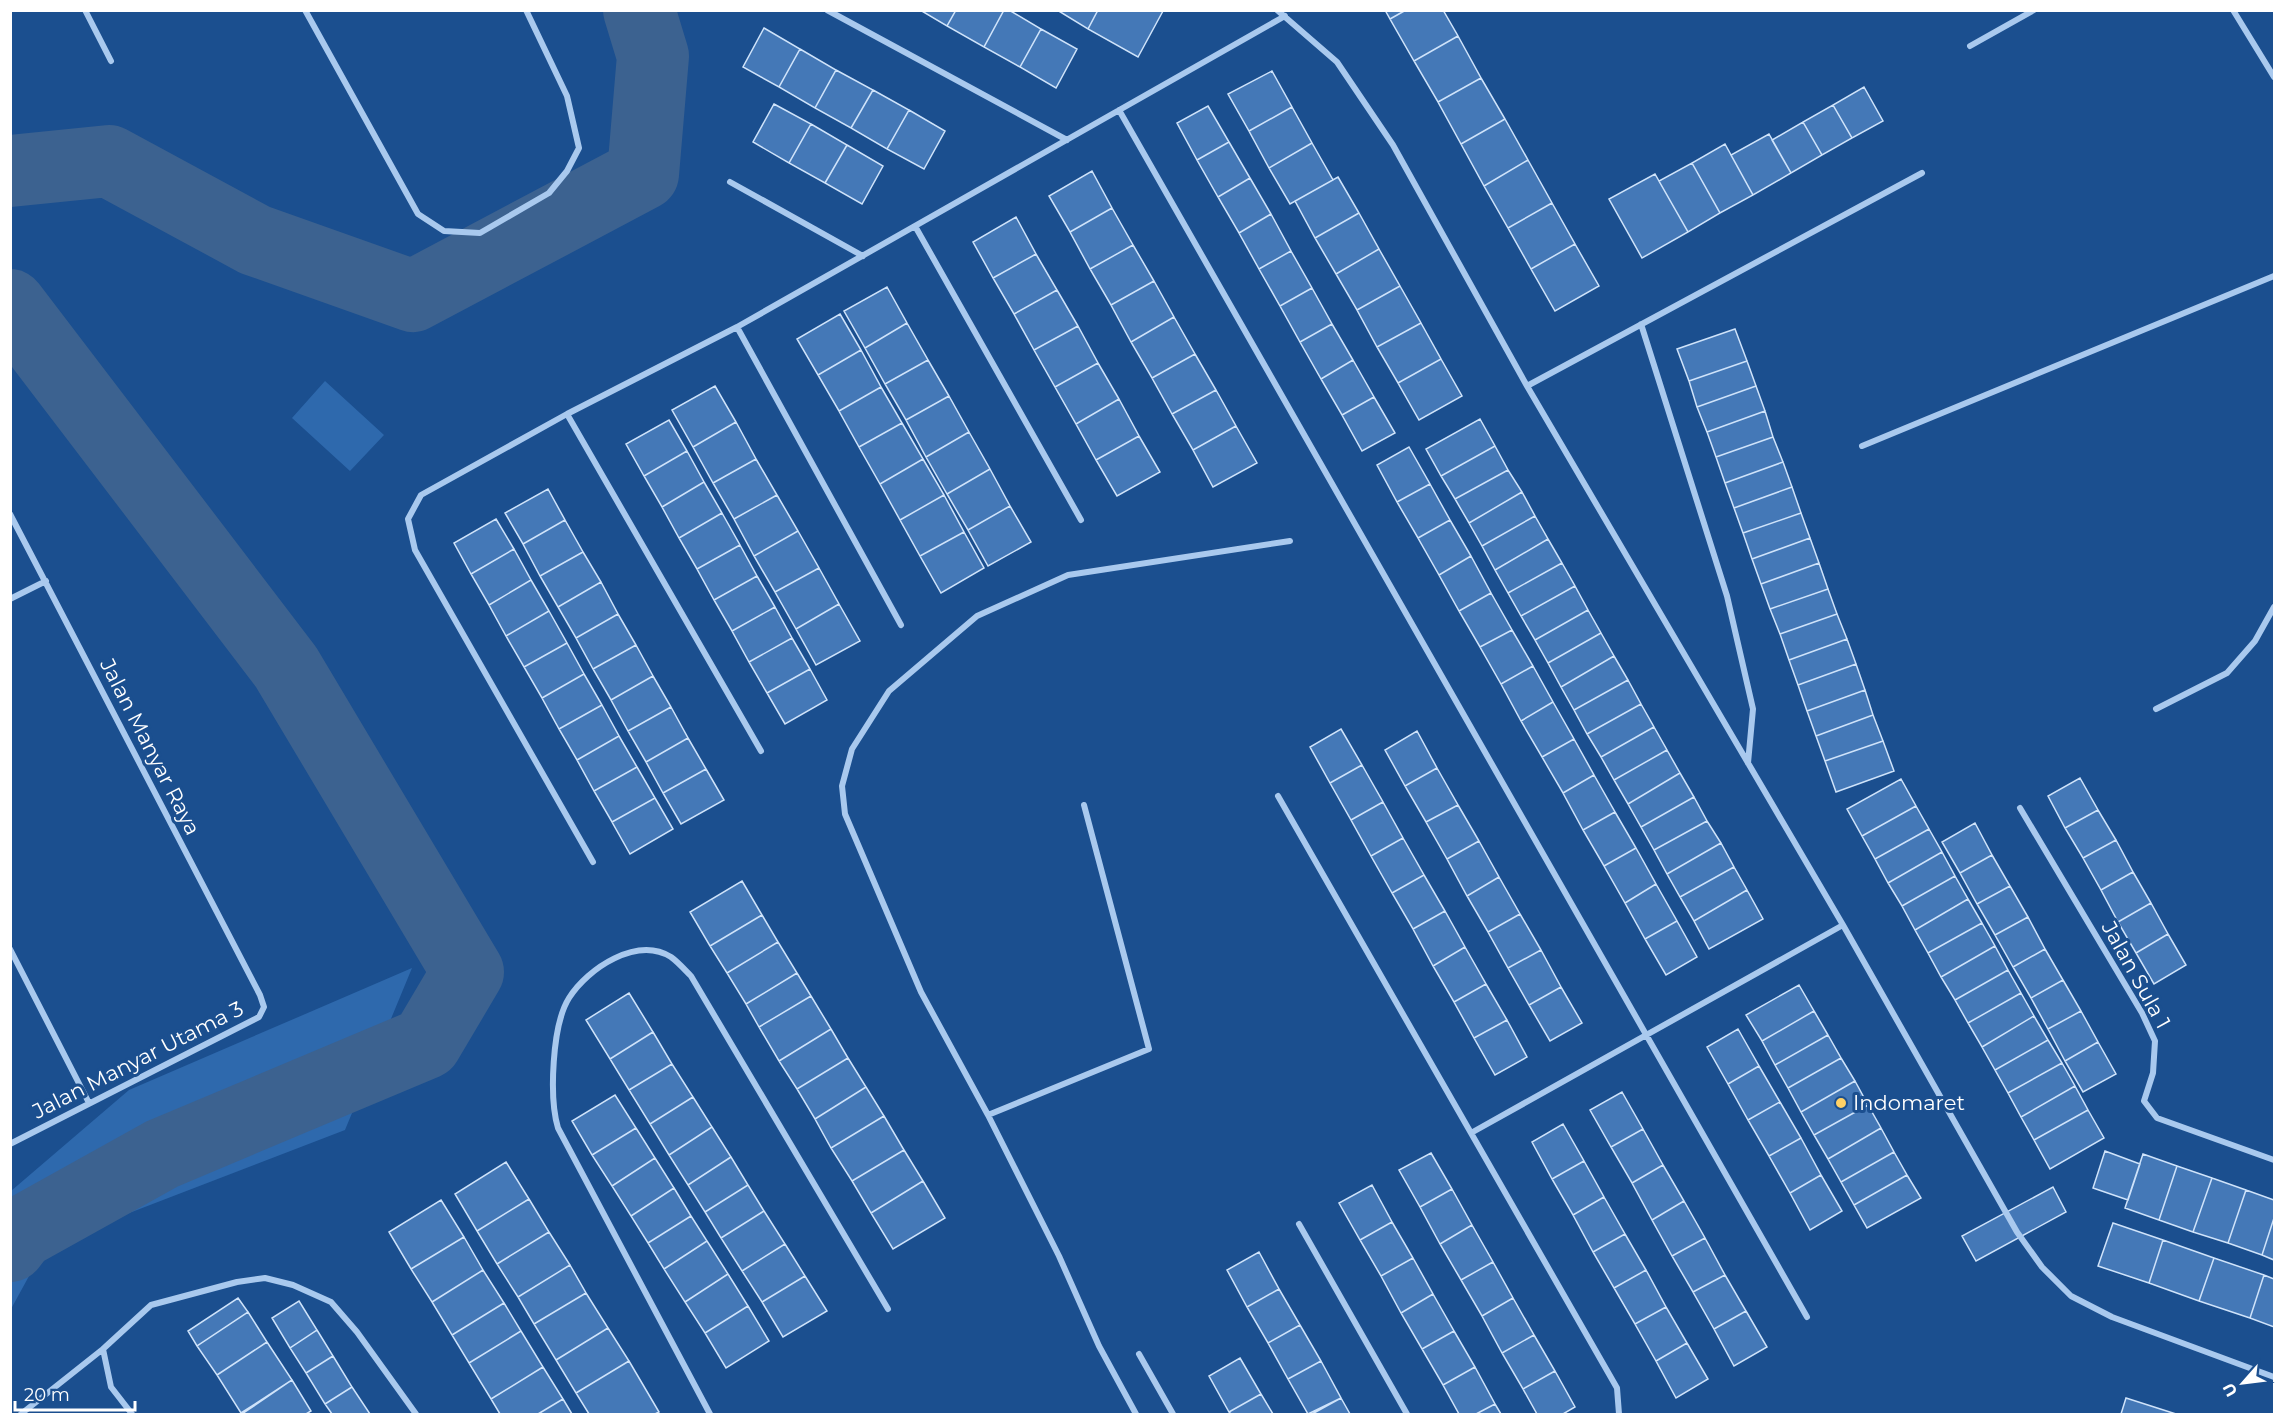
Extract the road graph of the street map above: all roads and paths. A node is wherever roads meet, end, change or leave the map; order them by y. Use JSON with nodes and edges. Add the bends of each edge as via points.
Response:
{"nodes":[{"id":1,"x":85,"y":10,"type":"edge"},
{"id":2,"x":305,"y":10,"type":"edge"},
{"id":3,"x":525,"y":10,"type":"edge"},
{"id":4,"x":827,"y":10,"type":"edge"},
{"id":5,"x":1277,"y":10,"type":"edge"},
{"id":6,"x":2034,"y":10,"type":"edge"},
{"id":7,"x":2233,"y":10,"type":"edge"},
{"id":8,"x":1285,"y":16,"type":"junction"},
{"id":9,"x":1970,"y":46,"type":"dead end"},
{"id":10,"x":111,"y":61,"type":"dead end"},
{"id":11,"x":2274,"y":77,"type":"edge"},
{"id":12,"x":1119,"y":110,"type":"junction"},
{"id":13,"x":1067,"y":140,"type":"junction"},
{"id":14,"x":1922,"y":173,"type":"dead end"},
{"id":15,"x":730,"y":182,"type":"dead end"},
{"id":16,"x":915,"y":226,"type":"junction"},
{"id":17,"x":862,"y":256,"type":"junction"},
{"id":18,"x":2274,"y":276,"type":"edge"},
{"id":19,"x":1641,"y":324,"type":"junction"},
{"id":20,"x":737,"y":327,"type":"junction"},
{"id":21,"x":1527,"y":386,"type":"junction"},
{"id":22,"x":567,"y":414,"type":"junction"},
{"id":23,"x":1862,"y":446,"type":"dead end"},
{"id":24,"x":10,"y":514,"type":"edge"},
{"id":25,"x":1081,"y":520,"type":"dead end"},
{"id":26,"x":1290,"y":541,"type":"dead end"},
{"id":27,"x":46,"y":580,"type":"junction"},
{"id":28,"x":10,"y":599,"type":"edge"},
{"id":29,"x":2274,"y":607,"type":"edge"},
{"id":30,"x":902,"y":625,"type":"dead end"},
{"id":31,"x":2156,"y":710,"type":"dead end"},
{"id":32,"x":761,"y":752,"type":"dead end"},
{"id":33,"x":1748,"y":763,"type":"junction"},
{"id":34,"x":1278,"y":796,"type":"dead end"},
{"id":35,"x":1084,"y":805,"type":"dead end"},
{"id":36,"x":2020,"y":808,"type":"dead end"},
{"id":37,"x":593,"y":862,"type":"dead end"},
{"id":38,"x":1843,"y":925,"type":"junction"},
{"id":39,"x":10,"y":949,"type":"edge"},
{"id":40,"x":260,"y":995,"type":"joint"},
{"id":41,"x":1646,"y":1035,"type":"junction"},
{"id":42,"x":89,"y":1103,"type":"junction"},
{"id":43,"x":988,"y":1115,"type":"junction"},
{"id":44,"x":1471,"y":1133,"type":"junction"},
{"id":45,"x":10,"y":1144,"type":"edge"},
{"id":46,"x":2274,"y":1160,"type":"edge"},
{"id":47,"x":1299,"y":1224,"type":"dead end"},
{"id":48,"x":888,"y":1309,"type":"dead end"},
{"id":49,"x":1807,"y":1317,"type":"dead end"},
{"id":50,"x":103,"y":1349,"type":"junction"},
{"id":51,"x":1139,"y":1354,"type":"dead end"},
{"id":52,"x":2274,"y":1377,"type":"edge"},
{"id":53,"x":21,"y":1414,"type":"edge"},
{"id":54,"x":132,"y":1414,"type":"edge"},
{"id":55,"x":416,"y":1414,"type":"edge"},
{"id":56,"x":710,"y":1414,"type":"edge"},
{"id":57,"x":1136,"y":1414,"type":"edge"},
{"id":58,"x":1173,"y":1414,"type":"edge"},
{"id":59,"x":1407,"y":1414,"type":"edge"},
{"id":60,"x":1619,"y":1414,"type":"edge"}],
"edges":[{"from":1,"to":10,"type":"street"},
{"from":2,"to":3,"type":"street","via":[[418,214],[444,231],[480,233],[549,193],[579,148],[567,96]]},
{"from":4,"to":13,"type":"street"},
{"from":5,"to":8,"type":"street"},
{"from":6,"to":9,"type":"street"},
{"from":7,"to":11,"type":"street"},
{"from":8,"to":12,"type":"street"},
{"from":8,"to":21,"type":"street","via":[[1337,62],[1393,145]]},
{"from":12,"to":13,"type":"street"},
{"from":12,"to":41,"type":"street"},
{"from":13,"to":16,"type":"street"},
{"from":14,"to":19,"type":"street"},
{"from":15,"to":17,"type":"street"},
{"from":16,"to":17,"type":"street"},
{"from":16,"to":25,"type":"street"},
{"from":17,"to":20,"type":"street"},
{"from":18,"to":23,"type":"street"},
{"from":19,"to":21,"type":"street"},
{"from":19,"to":33,"type":"street","via":[[1727,596],[1753,709]]},
{"from":20,"to":22,"type":"street"},
{"from":20,"to":30,"type":"street"},
{"from":21,"to":33,"type":"street"},
{"from":22,"to":32,"type":"street"},
{"from":22,"to":37,"type":"street","via":[[421,495],[408,519],[416,550]]},
{"from":24,"to":27,"type":"street","name":"Jalan Manyar Raya"},
{"from":26,"to":43,"type":"street","via":[[1068,575],[977,616],[889,691],[852,749],[842,786],[845,814],[921,992]]},
{"from":27,"to":28,"type":"street"},
{"from":27,"to":40,"type":"street","name":"Jalan Manyar Raya"},
{"from":29,"to":31,"type":"street","via":[[2255,641],[2227,673]]},
{"from":33,"to":38,"type":"street"},
{"from":34,"to":44,"type":"street"},
{"from":35,"to":43,"type":"street","via":[[1149,1049]]},
{"from":36,"to":46,"type":"street","name":"Jalan Sula 1","via":[[2155,1041],[2153,1073],[2144,1101],[2157,1118]]},
{"from":38,"to":41,"type":"street"},
{"from":38,"to":52,"type":"street","via":[[2017,1232],[2042,1267],[2072,1296],[2112,1317]]},
{"from":39,"to":42,"type":"street"},
{"from":40,"to":42,"type":"street","name":"Jalan Manyar Utama 3","via":[[264,1007],[258,1017]]},
{"from":41,"to":44,"type":"street"},
{"from":41,"to":49,"type":"street"},
{"from":42,"to":45,"type":"street","name":"Jalan Manyar Utama 3"},
{"from":43,"to":57,"type":"street"},
{"from":44,"to":60,"type":"street","via":[[1617,1388]]},
{"from":47,"to":59,"type":"street"},
{"from":48,"to":56,"type":"street","via":[[691,976],[671,957],[660,953],[649,950],[621,954],[596,970],[570,996],[562,1012],[553,1111],[558,1128]]},
{"from":50,"to":53,"type":"street"},
{"from":50,"to":54,"type":"street","via":[[111,1387]]},
{"from":50,"to":55,"type":"street","via":[[151,1305],[265,1278],[331,1302]]},
{"from":51,"to":58,"type":"street"}]}
